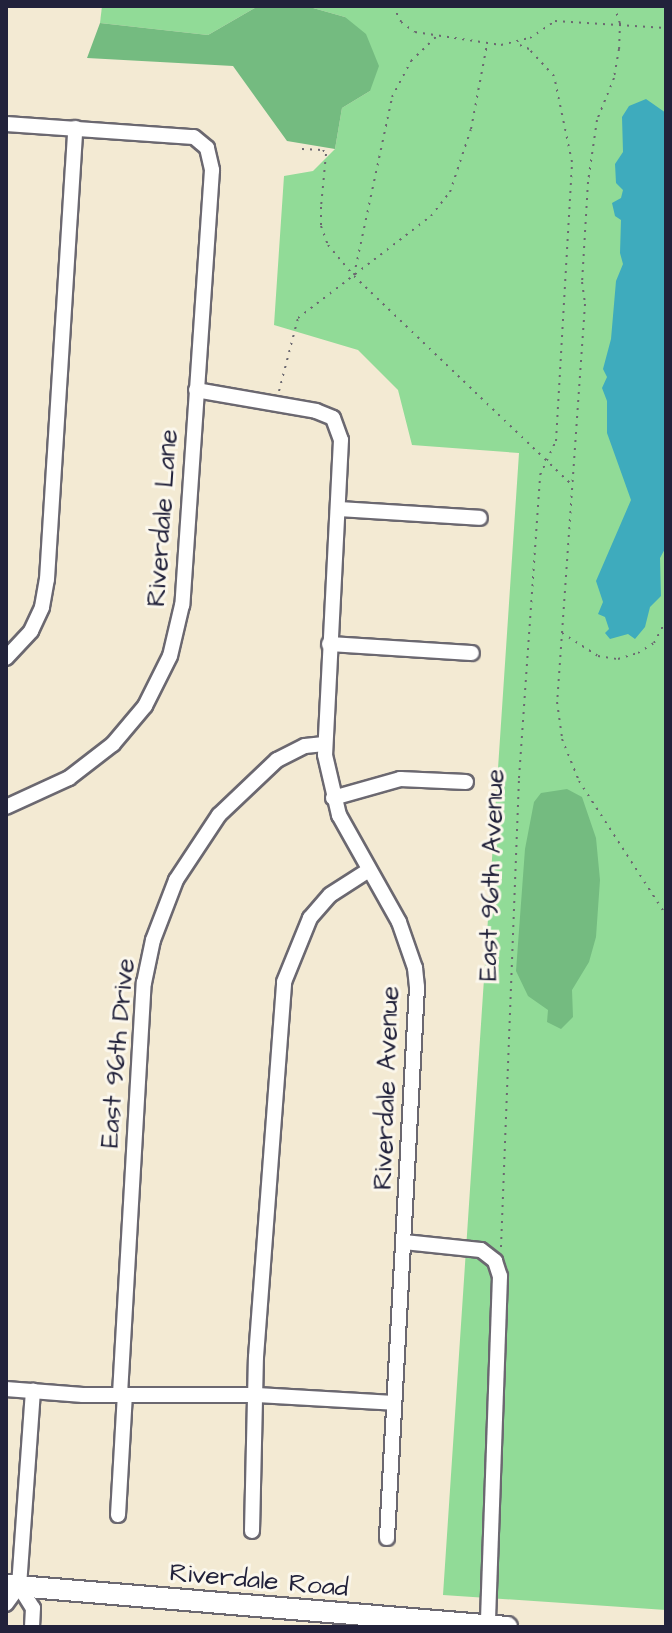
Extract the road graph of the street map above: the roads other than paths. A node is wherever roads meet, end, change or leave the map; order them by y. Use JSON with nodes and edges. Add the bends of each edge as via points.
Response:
{"nodes":[{"id":1,"x":6,"y":124,"type":"edge"},
{"id":2,"x":75,"y":128,"type":"junction"},
{"id":3,"x":196,"y":390,"type":"junction"},
{"id":4,"x":338,"y":509,"type":"junction"},
{"id":5,"x":480,"y":518,"type":"dead end"},
{"id":6,"x":329,"y":644,"type":"junction"},
{"id":7,"x":472,"y":653,"type":"dead end"},
{"id":8,"x":6,"y":658,"type":"edge"},
{"id":9,"x":324,"y":744,"type":"junction"},
{"id":10,"x":466,"y":782,"type":"dead end"},
{"id":11,"x":333,"y":798,"type":"junction"},
{"id":12,"x":6,"y":807,"type":"edge"},
{"id":13,"x":369,"y":870,"type":"junction"},
{"id":14,"x":404,"y":1242,"type":"junction"},
{"id":15,"x":6,"y":1389,"type":"edge"},
{"id":16,"x":33,"y":1391,"type":"junction"},
{"id":17,"x":122,"y":1394,"type":"junction"},
{"id":18,"x":257,"y":1395,"type":"junction"},
{"id":19,"x":394,"y":1403,"type":"junction"},
{"id":20,"x":118,"y":1515,"type":"dead end"},
{"id":21,"x":252,"y":1531,"type":"dead end"},
{"id":22,"x":387,"y":1538,"type":"dead end"},
{"id":23,"x":12,"y":1585,"type":"edge"},
{"id":24,"x":6,"y":1604,"type":"edge"},
{"id":25,"x":494,"y":1626,"type":"edge"},
{"id":26,"x":32,"y":1627,"type":"edge"}],
"edges":[{"from":1,"to":2,"type":"street"},
{"from":2,"to":3,"type":"street","name":"Riverdale Lane","via":[[187,135],[200,139],[209,152]]},
{"from":2,"to":8,"type":"street","via":[[47,579],[31,631]]},
{"from":3,"to":4,"type":"street","name":"Riverdale Avenue","via":[[316,411],[336,423],[341,440]]},
{"from":3,"to":12,"type":"street","name":"Riverdale Lane","via":[[182,605],[158,683],[124,732],[93,762],[46,791]]},
{"from":4,"to":5,"type":"street"},
{"from":4,"to":6,"type":"street","name":"Riverdale Avenue"},
{"from":6,"to":7,"type":"street"},
{"from":6,"to":9,"type":"street","name":"Riverdale Avenue"},
{"from":9,"to":11,"type":"street","name":"Riverdale Avenue"},
{"from":9,"to":17,"type":"street","name":"East 96th Drive","via":[[293,751],[234,797],[196,845],[161,916],[144,983]]},
{"from":10,"to":11,"type":"street","via":[[400,779]]},
{"from":11,"to":13,"type":"street","name":"Riverdale Avenue"},
{"from":13,"to":14,"type":"street","name":"Riverdale Avenue","via":[[399,922],[417,987]]},
{"from":13,"to":18,"type":"street","via":[[330,895],[310,918],[284,982]]},
{"from":14,"to":19,"type":"street","name":"Riverdale Avenue"},
{"from":14,"to":25,"type":"street","via":[[481,1250],[495,1261],[500,1276]]},
{"from":15,"to":16,"type":"street"},
{"from":16,"to":17,"type":"street"},
{"from":16,"to":23,"type":"street"},
{"from":17,"to":18,"type":"street"},
{"from":17,"to":20,"type":"street","name":"East 96th Drive"},
{"from":18,"to":19,"type":"street"},
{"from":18,"to":21,"type":"street"},
{"from":19,"to":22,"type":"street","name":"Riverdale Avenue"},
{"from":23,"to":24,"type":"street"},
{"from":23,"to":25,"type":"street","name":"Riverdale Road"},
{"from":23,"to":26,"type":"street","via":[[33,1608]]}]}
